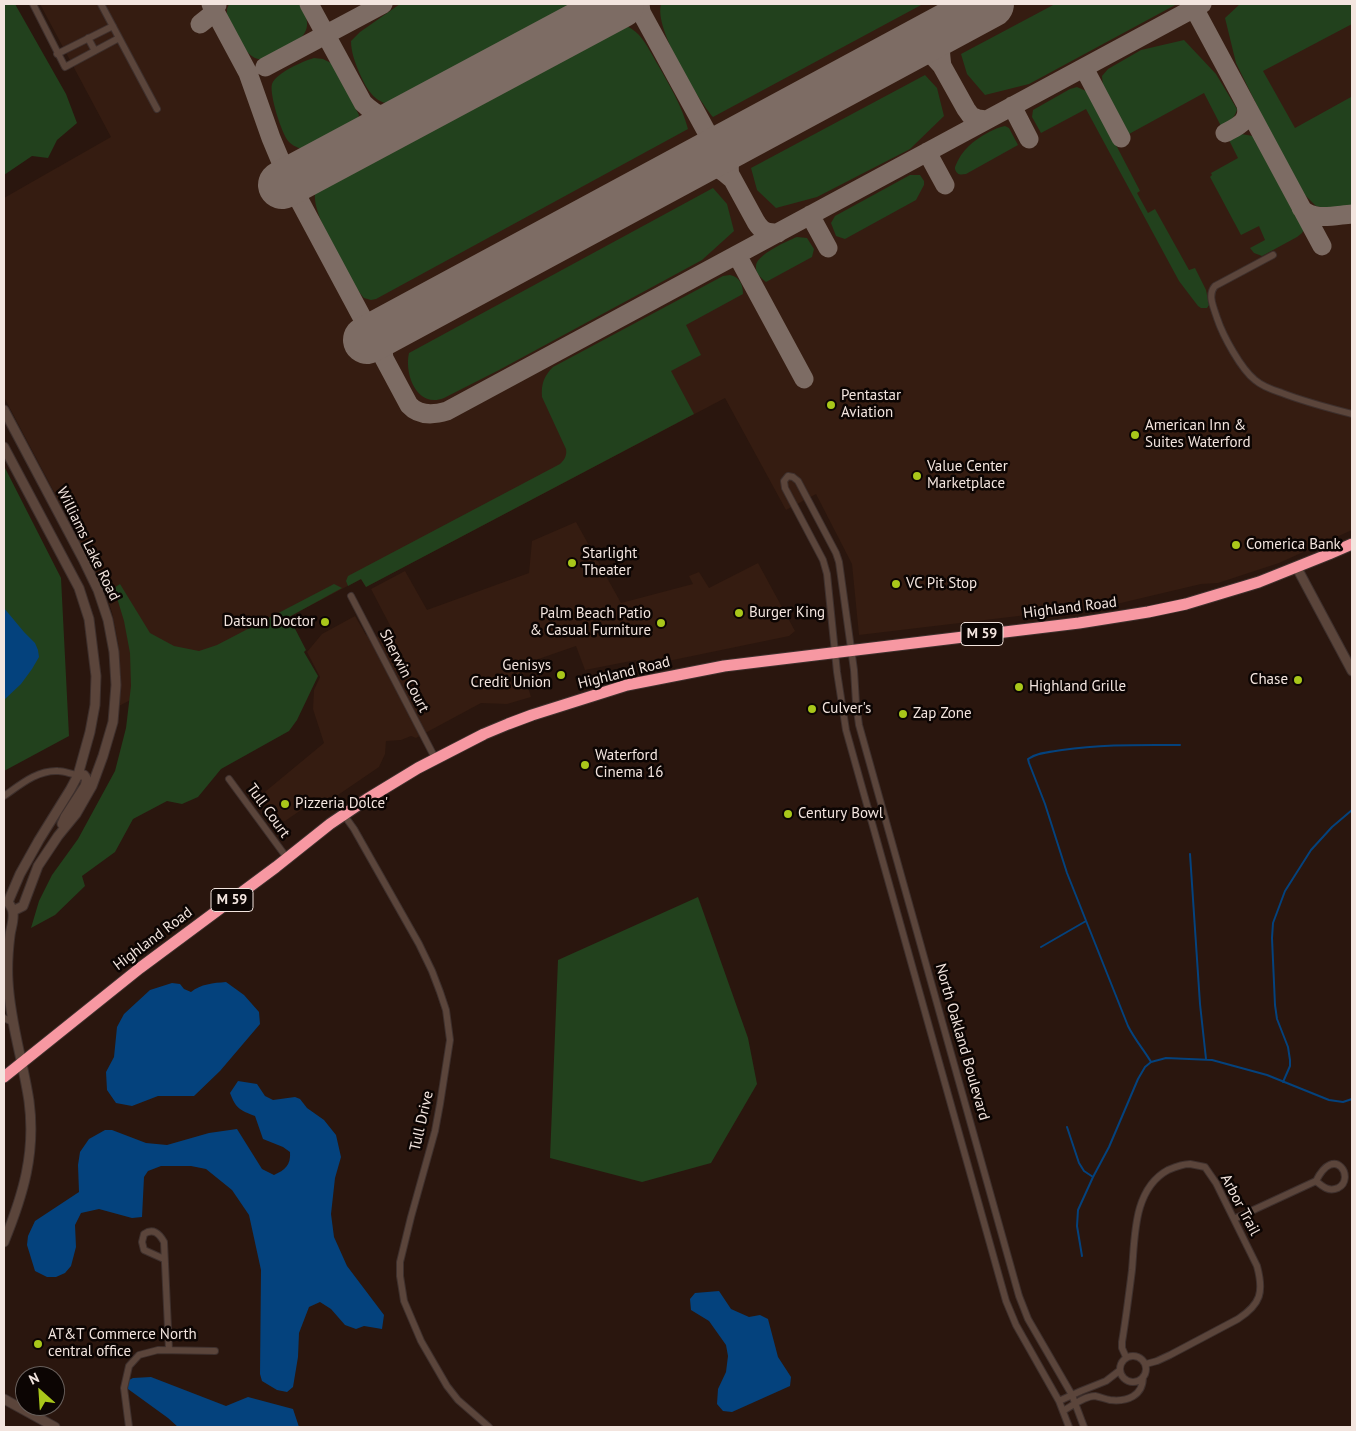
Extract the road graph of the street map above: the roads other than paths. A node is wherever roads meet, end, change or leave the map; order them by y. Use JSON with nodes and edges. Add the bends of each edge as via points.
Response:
{"nodes":[{"id":1,"x":33,"y":4,"type":"edge"},
{"id":2,"x":101,"y":4,"type":"edge"},
{"id":3,"x":113,"y":26,"type":"junction"},
{"id":4,"x":88,"y":38,"type":"junction"},
{"id":5,"x":119,"y":38,"type":"junction"},
{"id":6,"x":95,"y":51,"type":"junction"},
{"id":7,"x":58,"y":54,"type":"junction"},
{"id":8,"x":157,"y":110,"type":"dead end"},
{"id":9,"x":1273,"y":254,"type":"dead end"},
{"id":10,"x":4,"y":410,"type":"edge"},
{"id":11,"x":1352,"y":414,"type":"edge"},
{"id":12,"x":4,"y":447,"type":"edge"},
{"id":13,"x":1352,"y":544,"type":"edge"},
{"id":14,"x":1297,"y":568,"type":"junction"},
{"id":15,"x":351,"y":596,"type":"dead end"},
{"id":16,"x":850,"y":651,"type":"junction"},
{"id":17,"x":835,"y":653,"type":"junction"},
{"id":18,"x":1352,"y":672,"type":"edge"},
{"id":19,"x":435,"y":758,"type":"junction"},
{"id":20,"x":78,"y":775,"type":"junction"},
{"id":21,"x":229,"y":779,"type":"dead end"},
{"id":22,"x":4,"y":796,"type":"edge"},
{"id":23,"x":59,"y":807,"type":"junction"},
{"id":24,"x":344,"y":815,"type":"junction"},
{"id":25,"x":58,"y":836,"type":"junction"},
{"id":26,"x":287,"y":858,"type":"junction"},
{"id":27,"x":38,"y":866,"type":"junction"},
{"id":28,"x":13,"y":912,"type":"junction"},
{"id":29,"x":6,"y":999,"type":"edge"},
{"id":30,"x":8,"y":1020,"type":"edge"},
{"id":31,"x":21,"y":1063,"type":"junction"},
{"id":32,"x":4,"y":1077,"type":"edge"},
{"id":33,"x":1316,"y":1181,"type":"junction"},
{"id":34,"x":1234,"y":1219,"type":"junction"},
{"id":35,"x":4,"y":1242,"type":"edge"},
{"id":36,"x":164,"y":1259,"type":"junction"},
{"id":37,"x":168,"y":1350,"type":"junction"},
{"id":38,"x":216,"y":1351,"type":"dead end"},
{"id":39,"x":1126,"y":1357,"type":"junction"},
{"id":40,"x":1146,"y":1364,"type":"junction"},
{"id":41,"x":1119,"y":1372,"type":"junction"},
{"id":42,"x":1144,"y":1377,"type":"junction"},
{"id":43,"x":1072,"y":1395,"type":"junction"},
{"id":44,"x":4,"y":1400,"type":"edge"},
{"id":45,"x":1059,"y":1401,"type":"junction"},
{"id":46,"x":1076,"y":1404,"type":"junction"},
{"id":47,"x":1063,"y":1411,"type":"junction"},
{"id":48,"x":54,"y":1427,"type":"edge"},
{"id":49,"x":129,"y":1427,"type":"edge"},
{"id":50,"x":489,"y":1427,"type":"edge"},
{"id":51,"x":1069,"y":1427,"type":"edge"},
{"id":52,"x":1084,"y":1427,"type":"edge"}],
"edges":[{"from":1,"to":7,"type":"street"},
{"from":2,"to":3,"type":"street"},
{"from":3,"to":4,"type":"street"},
{"from":3,"to":5,"type":"street"},
{"from":4,"to":6,"type":"street"},
{"from":4,"to":7,"type":"street"},
{"from":5,"to":6,"type":"street"},
{"from":5,"to":8,"type":"street"},
{"from":6,"to":7,"type":"street","via":[[65,67]]},
{"from":9,"to":11,"type":"street","via":[[1211,290],[1218,320],[1246,372],[1255,380],[1295,398]]},
{"from":10,"to":25,"type":"main road","name":"Williams Lake Road","via":[[98,590],[114,652],[113,722],[103,756],[92,786],[76,814]]},
{"from":12,"to":20,"type":"main road","name":"Williams Lake Road","via":[[78,588],[89,618],[96,705]]},
{"from":13,"to":14,"type":"highway","name":"Highland Road","number":"M 59"},
{"from":14,"to":16,"type":"highway","name":"Highland Road","number":"M 59","via":[[1186,604],[1133,615]]},
{"from":14,"to":18,"type":"main road"},
{"from":15,"to":19,"type":"street","name":"Sherwin Court"},
{"from":16,"to":17,"type":"highway","name":"Highland Road","number":"M 59"},
{"from":16,"to":17,"type":"street","name":"North Oakland Boulevard","via":[[836,553],[798,481],[788,476],[785,488],[823,560]]},
{"from":16,"to":43,"type":"street","name":"North Oakland Boulevard","via":[[860,730],[1019,1296],[1028,1319]]},
{"from":17,"to":19,"type":"highway","name":"Highland Road","number":"M 59","via":[[724,666],[627,685],[532,715]]},
{"from":17,"to":45,"type":"street","name":"North Oakland Boulevard","via":[[846,730],[1006,1301]]},
{"from":19,"to":24,"type":"highway","name":"Highland Road","number":"M 59"},
{"from":20,"to":22,"type":"street","via":[[42,772]]},
{"from":20,"to":23,"type":"main road","name":"Williams Lake Road"},
{"from":20,"to":25,"type":"main road","via":[[86,776],[87,781]]},
{"from":21,"to":26,"type":"street","name":"Tull Court"},
{"from":23,"to":27,"type":"main road","via":[[50,832],[34,857],[33,865]]},
{"from":23,"to":28,"type":"main road","name":"Williams Lake Road","via":[[20,874],[8,902]]},
{"from":24,"to":26,"type":"highway","name":"Highland Road","number":"M 59"},
{"from":24,"to":50,"type":"street","name":"Tull Drive","via":[[432,971],[446,1010],[450,1040],[440,1104],[400,1262],[400,1276],[404,1301],[421,1342],[458,1400]]},
{"from":25,"to":27,"type":"main road","name":"Williams Lake Road"},
{"from":26,"to":31,"type":"highway","name":"Highland Road","number":"M 59","via":[[140,968]]},
{"from":27,"to":28,"type":"main road","name":"Williams Lake Road","via":[[22,906]]},
{"from":28,"to":29,"type":"main road","name":"Williams Lake Road"},
{"from":29,"to":30,"type":"main road","name":"Williams Lake Road"},
{"from":30,"to":31,"type":"main road","name":"Williams Lake Road"},
{"from":31,"to":32,"type":"highway","name":"Highland Road","number":"M 59"},
{"from":31,"to":35,"type":"main road","name":"Williams Lake Road","via":[[30,1114],[30,1155],[20,1200]]},
{"from":33,"to":33,"type":"street","via":[[1331,1190],[1340,1188],[1346,1178],[1345,1171],[1341,1166],[1331,1164]]},
{"from":33,"to":34,"type":"street"},
{"from":34,"to":39,"type":"street","name":"Arbor Trail","via":[[1205,1167],[1177,1166],[1164,1172],[1152,1184],[1137,1219],[1122,1342]]},
{"from":34,"to":40,"type":"street","name":"Arbor Trail","via":[[1261,1279],[1261,1294],[1256,1305],[1238,1319]]},
{"from":36,"to":36,"type":"street","via":[[164,1242],[160,1235],[149,1231],[144,1234],[144,1250]]},
{"from":36,"to":37,"type":"street"},
{"from":37,"to":38,"type":"street"},
{"from":37,"to":49,"type":"street","via":[[139,1356],[129,1366],[124,1388]]},
{"from":39,"to":40,"type":"street","via":[[1134,1355]]},
{"from":39,"to":41,"type":"street","via":[[1119,1366]]},
{"from":40,"to":42,"type":"street"},
{"from":41,"to":42,"type":"street","via":[[1127,1381],[1139,1381]]},
{"from":41,"to":43,"type":"street","via":[[1106,1382]]},
{"from":42,"to":46,"type":"street","via":[[1140,1391],[1132,1398],[1111,1400],[1094,1396]]},
{"from":43,"to":45,"type":"street"},
{"from":43,"to":46,"type":"street","name":"North Oakland Boulevard"},
{"from":44,"to":48,"type":"main road"},
{"from":45,"to":47,"type":"street","name":"North Oakland Boulevard"},
{"from":46,"to":47,"type":"street"},
{"from":46,"to":52,"type":"street","name":"North Oakland Boulevard"},
{"from":47,"to":51,"type":"street","name":"North Oakland Boulevard"}]}
